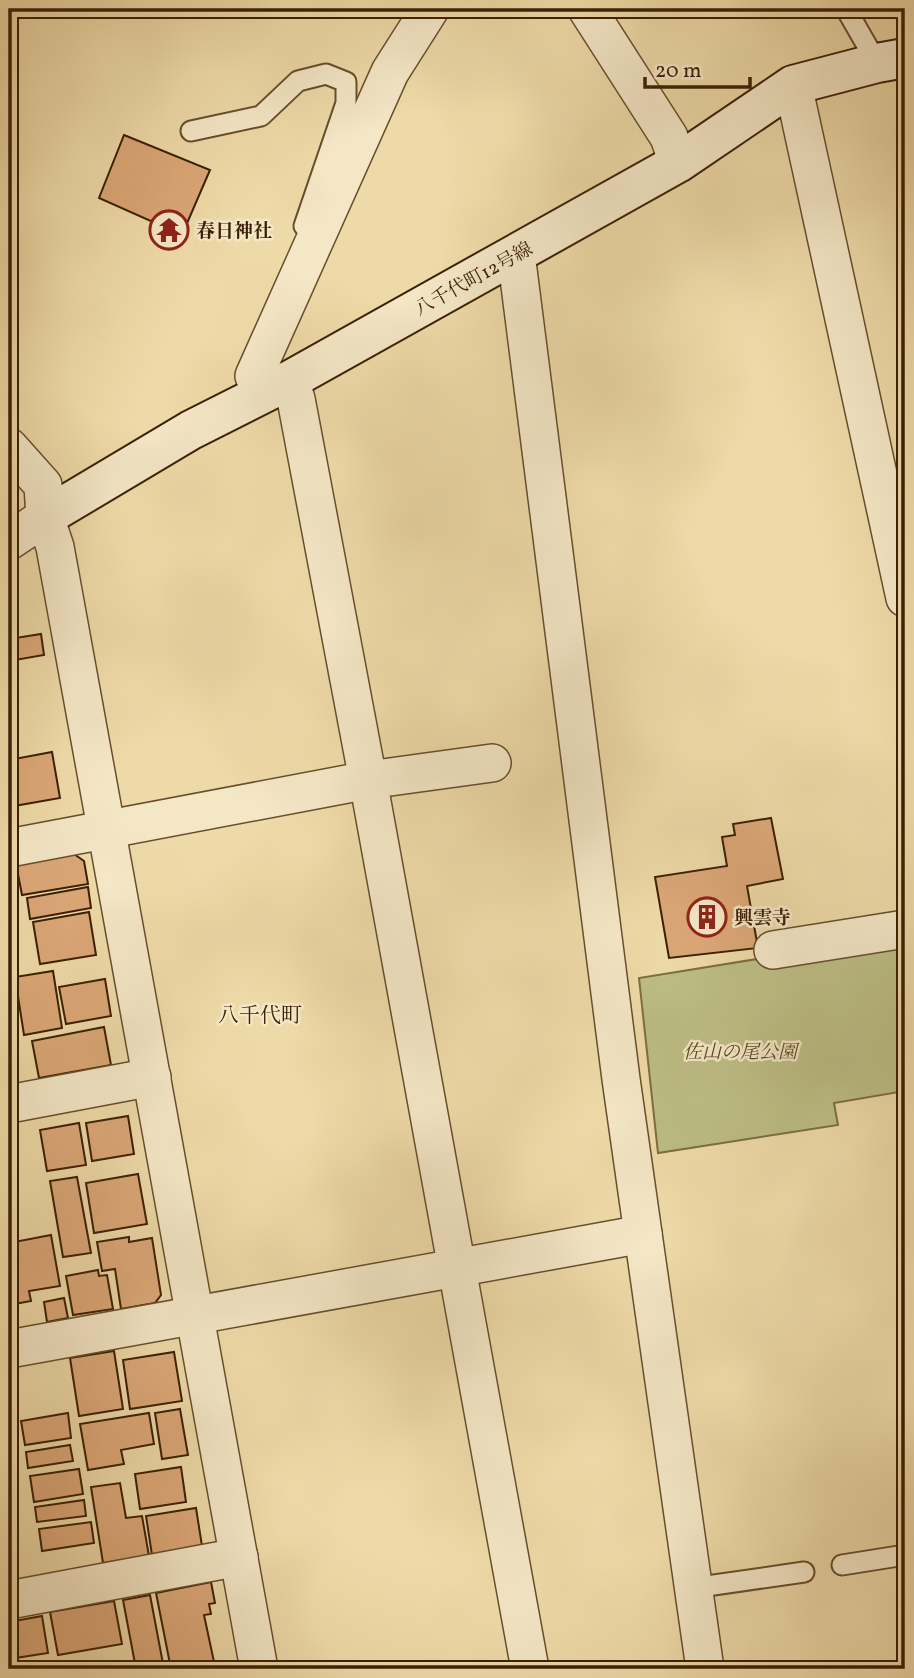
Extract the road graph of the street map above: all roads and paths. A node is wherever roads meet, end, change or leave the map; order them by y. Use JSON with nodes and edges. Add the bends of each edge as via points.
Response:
{"nodes":[{"id":1,"x":430,"y":9,"type":"edge"},
{"id":2,"x":587,"y":9,"type":"edge"},
{"id":3,"x":846,"y":9,"type":"edge"},
{"id":4,"x":891,"y":61,"type":"edge"},
{"id":5,"x":793,"y":86,"type":"junction"},
{"id":6,"x":191,"y":131,"type":"dead end"},
{"id":7,"x":678,"y":163,"type":"junction"},
{"id":8,"x":516,"y":254,"type":"junction"},
{"id":9,"x":271,"y":382,"type":"junction"},
{"id":10,"x":16,"y":465,"type":"edge"},
{"id":11,"x":45,"y":517,"type":"junction"},
{"id":12,"x":9,"y":541,"type":"edge"},
{"id":13,"x":905,"y":598,"type":"edge"},
{"id":14,"x":492,"y":764,"type":"dead end"},
{"id":15,"x":368,"y":780,"type":"junction"},
{"id":16,"x":107,"y":829,"type":"junction"},
{"id":17,"x":9,"y":848,"type":"edge"},
{"id":18,"x":905,"y":929,"type":"edge"},
{"id":19,"x":773,"y":950,"type":"dead end"},
{"id":20,"x":152,"y":1077,"type":"junction"},
{"id":21,"x":9,"y":1104,"type":"edge"},
{"id":22,"x":643,"y":1234,"type":"junction"},
{"id":23,"x":457,"y":1268,"type":"junction"},
{"id":24,"x":195,"y":1314,"type":"junction"},
{"id":25,"x":9,"y":1349,"type":"edge"},
{"id":26,"x":905,"y":1555,"type":"edge"},
{"id":27,"x":239,"y":1557,"type":"junction"},
{"id":28,"x":842,"y":1565,"type":"dead end"},
{"id":29,"x":804,"y":1572,"type":"dead end"},
{"id":30,"x":694,"y":1588,"type":"junction"},
{"id":31,"x":9,"y":1600,"type":"edge"},
{"id":32,"x":259,"y":1669,"type":"edge"},
{"id":33,"x":530,"y":1669,"type":"edge"},
{"id":34,"x":705,"y":1669,"type":"edge"}],
"edges":[{"from":1,"to":9,"type":"street","via":[[390,72]]},
{"from":2,"to":7,"type":"street","via":[[669,137]]},
{"from":3,"to":4,"type":"lane"},
{"from":4,"to":5,"type":"street","name":"八千代町12号線"},
{"from":5,"to":7,"type":"street","name":"八千代町12号線"},
{"from":5,"to":13,"type":"street"},
{"from":6,"to":9,"type":"lane","via":[[261,116],[298,81],[326,74],[346,82],[346,103]]},
{"from":7,"to":8,"type":"street","name":"八千代町12号線"},
{"from":8,"to":9,"type":"street","name":"八千代町12号線"},
{"from":8,"to":22,"type":"street"},
{"from":9,"to":11,"type":"street","name":"八千代町12号線"},
{"from":9,"to":15,"type":"street","via":[[296,399]]},
{"from":10,"to":11,"type":"street","via":[[43,485]]},
{"from":11,"to":12,"type":"street"},
{"from":11,"to":16,"type":"street","via":[[55,547]]},
{"from":14,"to":15,"type":"street"},
{"from":15,"to":16,"type":"street"},
{"from":15,"to":23,"type":"street"},
{"from":16,"to":17,"type":"street"},
{"from":16,"to":20,"type":"street"},
{"from":18,"to":19,"type":"street"},
{"from":20,"to":21,"type":"street"},
{"from":20,"to":24,"type":"street"},
{"from":22,"to":23,"type":"street"},
{"from":22,"to":30,"type":"street"},
{"from":23,"to":24,"type":"street"},
{"from":23,"to":33,"type":"street"},
{"from":24,"to":25,"type":"street"},
{"from":24,"to":27,"type":"street"},
{"from":26,"to":28,"type":"lane"},
{"from":27,"to":31,"type":"street"},
{"from":27,"to":32,"type":"street"},
{"from":29,"to":30,"type":"lane"},
{"from":30,"to":34,"type":"street"}]}
